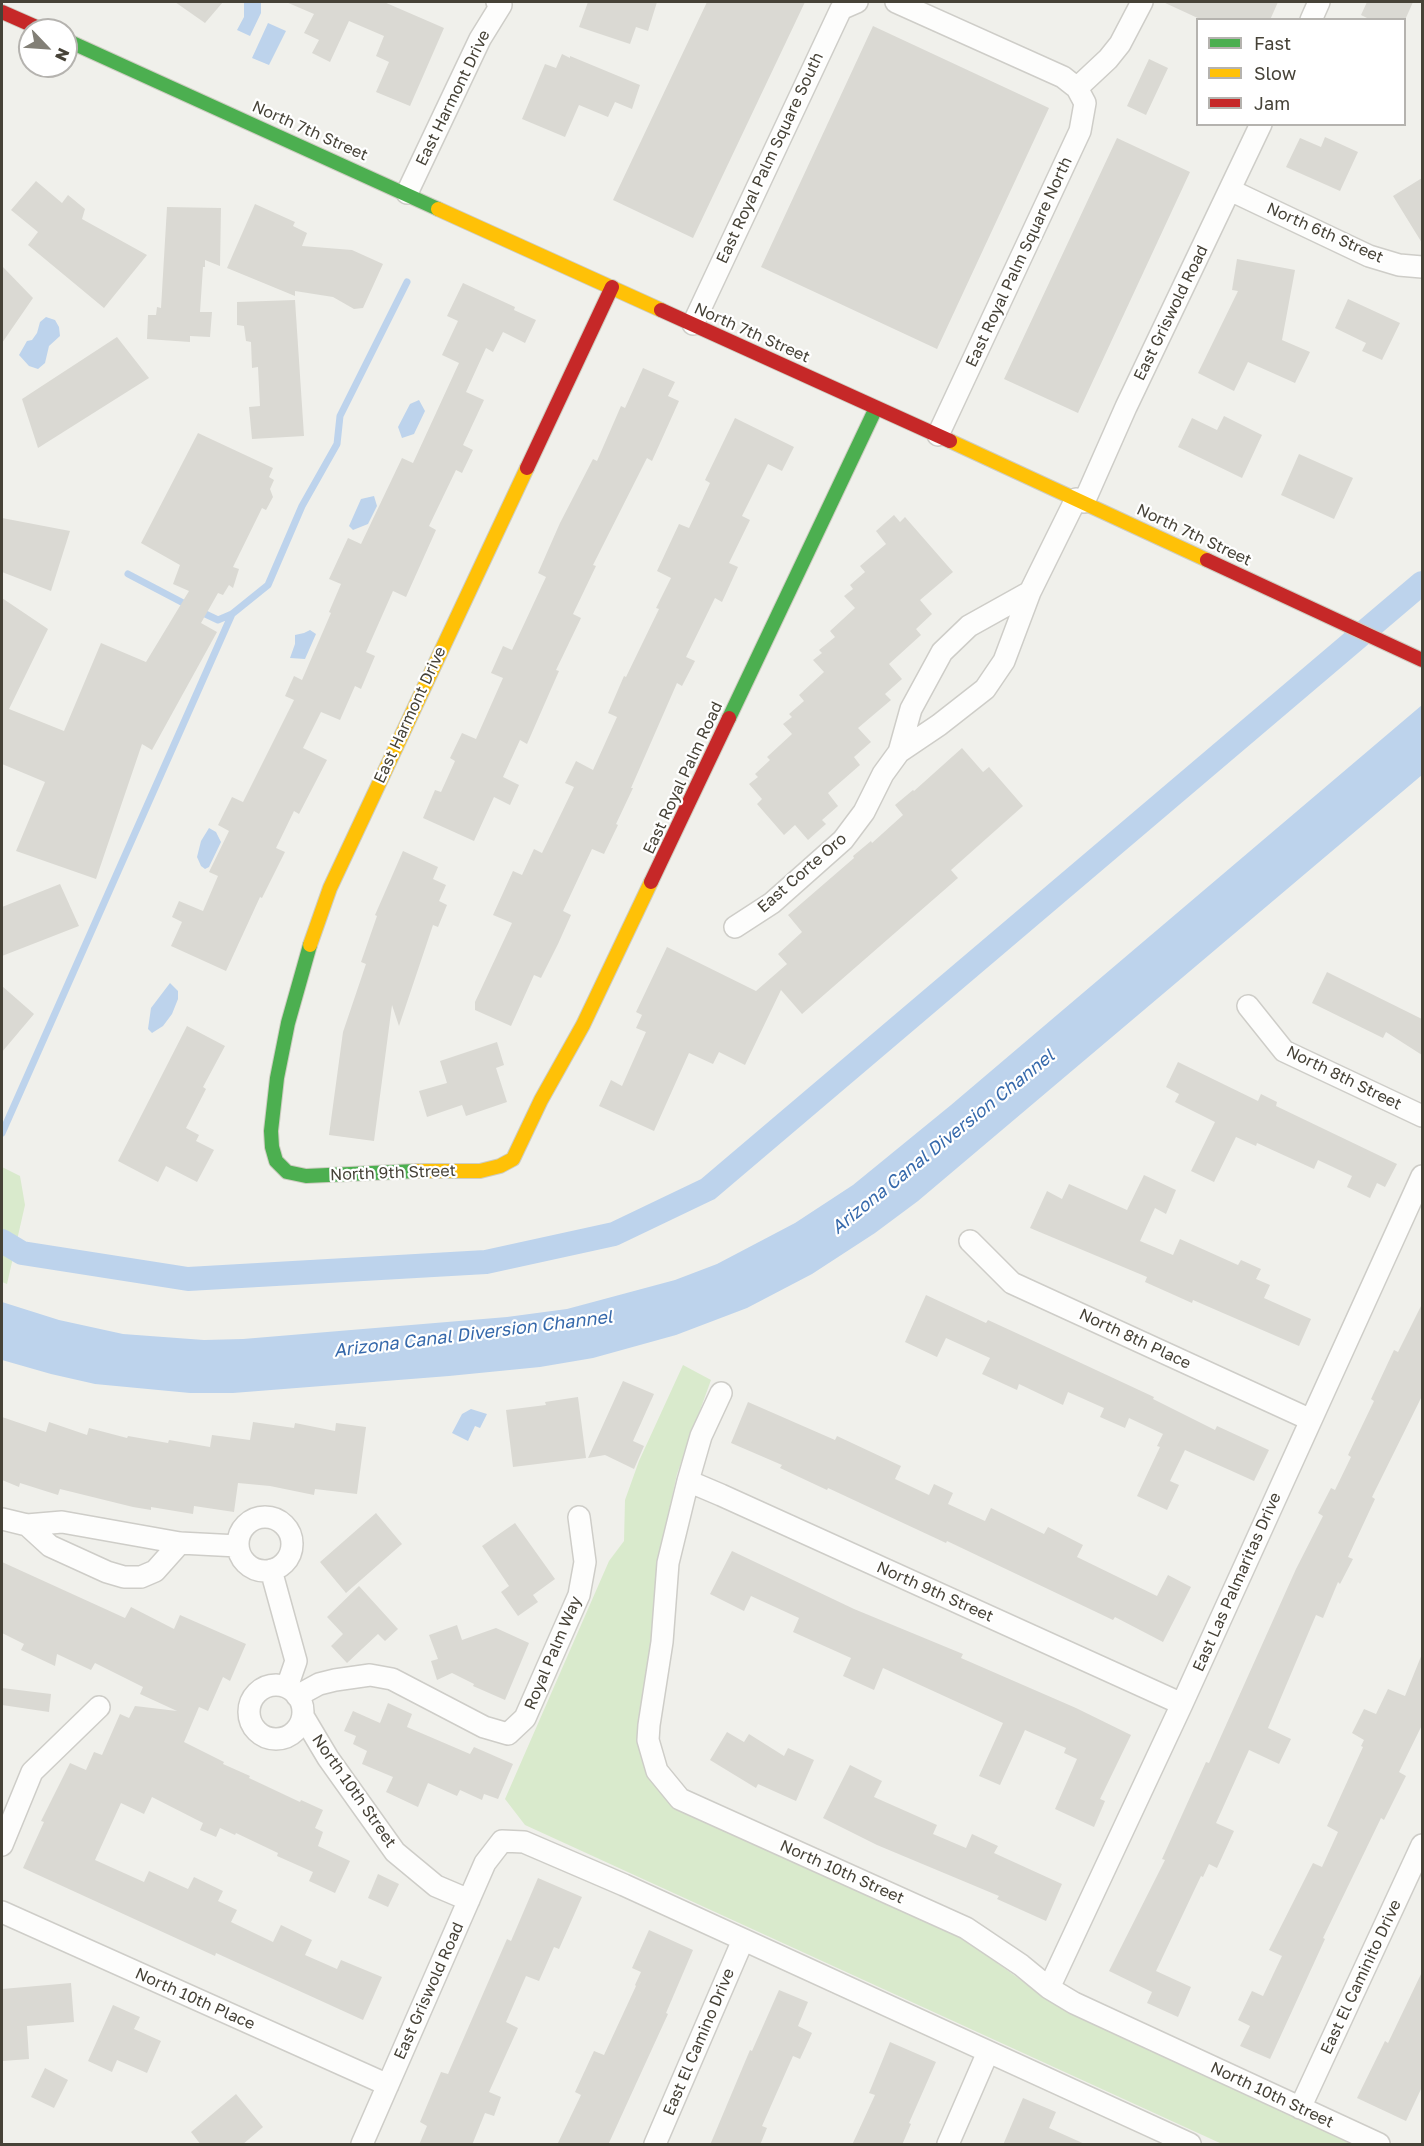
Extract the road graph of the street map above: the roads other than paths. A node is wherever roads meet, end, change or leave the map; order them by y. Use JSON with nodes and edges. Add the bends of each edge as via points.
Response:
{"nodes":[{"id":1,"x":857,"y":2,"type":"edge"},
{"id":2,"x":896,"y":2,"type":"edge"},
{"id":3,"x":1142,"y":2,"type":"edge"},
{"id":4,"x":1319,"y":2,"type":"edge"},
{"id":5,"x":499,"y":3,"type":"edge"},
{"id":6,"x":2,"y":12,"type":"edge"},
{"id":7,"x":1312,"y":18,"type":"edge"},
{"id":8,"x":18,"y":19,"type":"edge"},
{"id":9,"x":78,"y":45,"type":"edge"},
{"id":10,"x":1077,"y":88,"type":"junction"},
{"id":11,"x":1260,"y":126,"type":"edge"},
{"id":12,"x":1230,"y":190,"type":"junction"},
{"id":13,"x":407,"y":193,"type":"junction"},
{"id":14,"x":1422,"y":267,"type":"edge"},
{"id":15,"x":612,"y":287,"type":"junction"},
{"id":16,"x":693,"y":324,"type":"junction"},
{"id":17,"x":876,"y":408,"type":"junction"},
{"id":18,"x":938,"y":435,"type":"junction"},
{"id":19,"x":1080,"y":500,"type":"junction"},
{"id":20,"x":1030,"y":592,"type":"junction"},
{"id":21,"x":1422,"y":660,"type":"edge"},
{"id":22,"x":899,"y":752,"type":"junction"},
{"id":23,"x":735,"y":927,"type":"dead end"},
{"id":24,"x":1248,"y":1006,"type":"dead end"},
{"id":25,"x":1422,"y":1116,"type":"edge"},
{"id":26,"x":513,"y":1159,"type":"joint"},
{"id":27,"x":276,"y":1161,"type":"joint"},
{"id":28,"x":1422,"y":1176,"type":"edge"},
{"id":29,"x":970,"y":1241,"type":"dead end"},
{"id":30,"x":721,"y":1393,"type":"dead end"},
{"id":31,"x":1311,"y":1420,"type":"junction"},
{"id":32,"x":688,"y":1481,"type":"junction"},
{"id":33,"x":579,"y":1517,"type":"dead end"},
{"id":34,"x":2,"y":1519,"type":"edge"},
{"id":35,"x":27,"y":1525,"type":"junction"},
{"id":36,"x":180,"y":1543,"type":"junction"},
{"id":37,"x":238,"y":1546,"type":"junction"},
{"id":38,"x":271,"y":1570,"type":"junction"},
{"id":39,"x":296,"y":1700,"type":"junction"},
{"id":40,"x":1182,"y":1704,"type":"junction"},
{"id":41,"x":99,"y":1707,"type":"dead end"},
{"id":42,"x":2,"y":1845,"type":"edge"},
{"id":43,"x":1422,"y":1845,"type":"edge"},
{"id":44,"x":469,"y":1900,"type":"junction"},
{"id":45,"x":2,"y":1912,"type":"edge"},
{"id":46,"x":743,"y":1940,"type":"junction"},
{"id":47,"x":1049,"y":1988,"type":"junction"},
{"id":48,"x":988,"y":2052,"type":"junction"},
{"id":49,"x":388,"y":2085,"type":"junction"},
{"id":50,"x":1300,"y":2108,"type":"junction"},
{"id":51,"x":362,"y":2145,"type":"edge"},
{"id":52,"x":655,"y":2145,"type":"edge"},
{"id":53,"x":948,"y":2145,"type":"edge"},
{"id":54,"x":1190,"y":2145,"type":"edge"},
{"id":55,"x":1379,"y":2145,"type":"edge"}],
"edges":[{"from":1,"to":16,"type":"street","name":"East Royal Palm Square South","via":[[841,9]]},
{"from":2,"to":10,"type":"street","via":[[1050,71]]},
{"from":3,"to":10,"type":"street","via":[[1120,44]]},
{"from":4,"to":7,"type":"street"},
{"from":5,"to":13,"type":"street","name":"East Harmont Drive"},
{"from":6,"to":8,"type":"street"},
{"from":9,"to":13,"type":"street","name":"North 7th Street"},
{"from":10,"to":18,"type":"street","name":"East Royal Palm Square North","via":[[1085,103],[1080,131]]},
{"from":11,"to":12,"type":"street","name":"East Griswold Road"},
{"from":12,"to":14,"type":"street","name":"North 6th Street","via":[[1369,256]]},
{"from":12,"to":19,"type":"street","name":"East Griswold Road"},
{"from":13,"to":15,"type":"street","name":"North 7th Street"},
{"from":15,"to":16,"type":"street","name":"North 7th Street"},
{"from":15,"to":27,"type":"street","name":"East Harmont Drive","via":[[330,888],[304,962],[277,1078],[271,1131]]},
{"from":16,"to":17,"type":"street","name":"North 7th Street"},
{"from":17,"to":18,"type":"street","name":"North 7th Street"},
{"from":17,"to":26,"type":"street","name":"East Royal Palm Road","via":[[584,1025]]},
{"from":18,"to":19,"type":"street","name":"North 7th Street"},
{"from":19,"to":20,"type":"street","name":"East Corte Oro"},
{"from":19,"to":21,"type":"street","name":"North 7th Street"},
{"from":20,"to":22,"type":"street","name":"East Corte Oro","via":[[1004,661],[985,689]]},
{"from":20,"to":22,"type":"street","name":"East Corte Oro","via":[[969,626],[942,652],[911,709]]},
{"from":22,"to":23,"type":"street","name":"East Corte Oro","via":[[843,840],[772,903]]},
{"from":24,"to":25,"type":"street","name":"North 8th Street","via":[[1284,1051]]},
{"from":26,"to":27,"type":"street","name":"North 9th Street","via":[[480,1171],[306,1176],[287,1172]]},
{"from":28,"to":31,"type":"street","name":"East Las Palmaritas Drive"},
{"from":29,"to":31,"type":"street","name":"North 8th Place","via":[[1012,1283]]},
{"from":30,"to":32,"type":"street","name":"North 10th Street","via":[[701,1436]]},
{"from":31,"to":40,"type":"street","name":"East Las Palmaritas Drive"},
{"from":32,"to":40,"type":"street","name":"North 9th Street"},
{"from":32,"to":47,"type":"street","name":"North 10th Street","via":[[668,1563],[662,1642],[649,1725],[648,1740],[657,1771],[680,1799],[966,1928]]},
{"from":33,"to":39,"type":"street","name":"Royal Palm Way","via":[[585,1562],[579,1595],[525,1718],[508,1734],[484,1727],[392,1679],[370,1675],[319,1684]]},
{"from":34,"to":35,"type":"street"},
{"from":35,"to":36,"type":"street","via":[[62,1522]]},
{"from":35,"to":36,"type":"street","via":[[50,1546],[124,1577],[141,1577],[155,1571]]},
{"from":36,"to":37,"type":"street"},
{"from":37,"to":38,"type":"street","via":[[249,1566]]},
{"from":37,"to":38,"type":"street","via":[[241,1530],[253,1519],[269,1517],[284,1524],[291,1538],[289,1554]]},
{"from":38,"to":39,"type":"street","via":[[296,1661]]},
{"from":39,"to":44,"type":"street","name":"North 10th Street","via":[[334,1767],[395,1852],[436,1886]]},
{"from":40,"to":47,"type":"street","name":"East Las Palmaritas Drive"},
{"from":41,"to":42,"type":"street","via":[[32,1772]]},
{"from":43,"to":50,"type":"street","name":"East El Caminito Drive"},
{"from":44,"to":46,"type":"street","name":"East Griswold Road","via":[[485,1863],[502,1841],[524,1842]]},
{"from":44,"to":49,"type":"street","name":"East Griswold Road"},
{"from":45,"to":49,"type":"street","name":"North 10th Place"},
{"from":46,"to":48,"type":"street"},
{"from":46,"to":52,"type":"street","name":"East El Camino Drive"},
{"from":47,"to":50,"type":"street","name":"North 10th Street"},
{"from":48,"to":53,"type":"street"},
{"from":48,"to":54,"type":"street"},
{"from":49,"to":51,"type":"street","name":"East Griswold Road"},
{"from":50,"to":55,"type":"street","name":"North 10th Street"}]}
